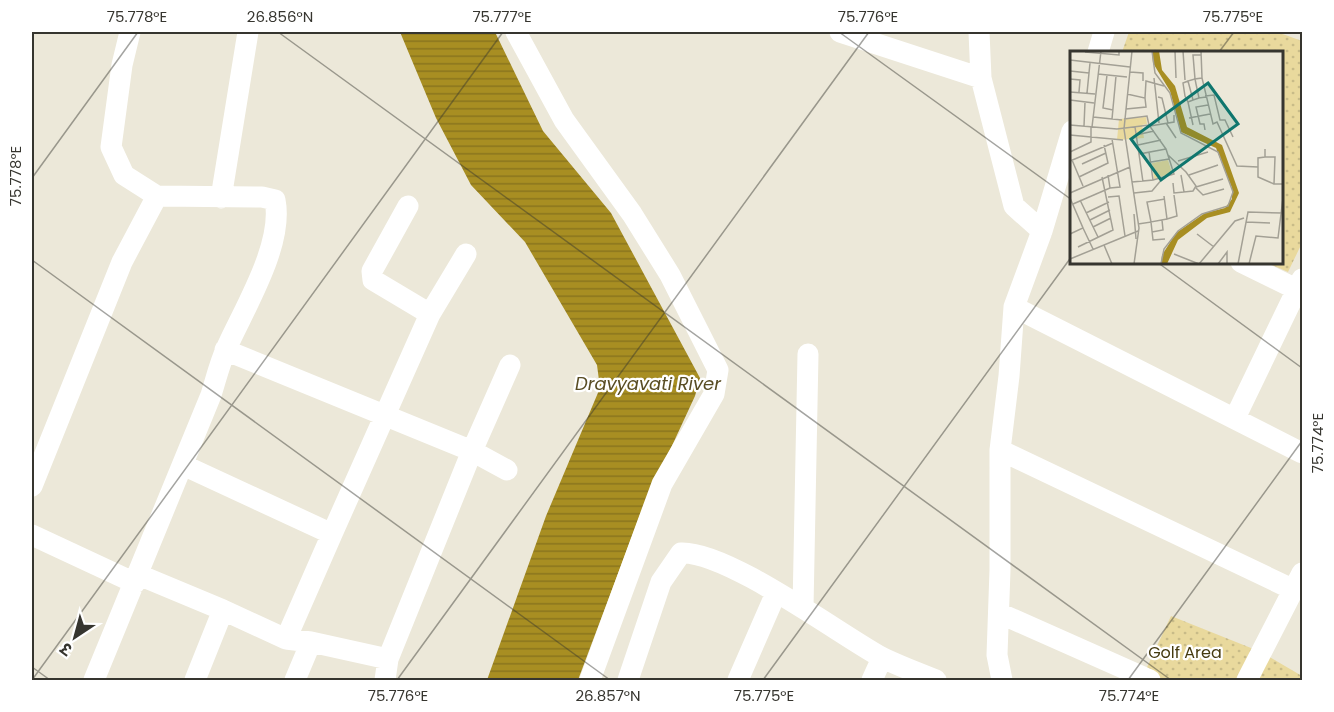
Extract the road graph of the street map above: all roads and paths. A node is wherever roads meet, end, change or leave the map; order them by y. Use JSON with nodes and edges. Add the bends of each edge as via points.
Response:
{"nodes":[{"id":1,"x":130,"y":32,"type":"edge"},
{"id":2,"x":248,"y":32,"type":"edge"},
{"id":3,"x":516,"y":32,"type":"edge"},
{"id":4,"x":840,"y":32,"type":"edge"},
{"id":5,"x":979,"y":32,"type":"edge"},
{"id":6,"x":1104,"y":32,"type":"edge"},
{"id":7,"x":1098,"y":51,"type":"edge"},
{"id":8,"x":981,"y":78,"type":"junction"},
{"id":9,"x":1070,"y":138,"type":"edge"},
{"id":10,"x":1065,"y":176,"type":"edge"},
{"id":11,"x":157,"y":196,"type":"junction"},
{"id":12,"x":221,"y":198,"type":"junction"},
{"id":13,"x":408,"y":206,"type":"dead end"},
{"id":14,"x":1042,"y":231,"type":"junction"},
{"id":15,"x":466,"y":254,"type":"dead end"},
{"id":16,"x":1246,"y":264,"type":"edge"},
{"id":17,"x":1299,"y":284,"type":"edge"},
{"id":18,"x":1014,"y":307,"type":"junction"},
{"id":19,"x":430,"y":314,"type":"junction"},
{"id":20,"x":225,"y":350,"type":"junction"},
{"id":21,"x":808,"y":354,"type":"dead end"},
{"id":22,"x":510,"y":365,"type":"dead end"},
{"id":23,"x":386,"y":416,"type":"junction"},
{"id":24,"x":1235,"y":418,"type":"junction"},
{"id":25,"x":1000,"y":450,"type":"junction"},
{"id":26,"x":472,"y":451,"type":"junction"},
{"id":27,"x":1302,"y":453,"type":"edge"},
{"id":28,"x":183,"y":465,"type":"junction"},
{"id":29,"x":507,"y":470,"type":"dead end"},
{"id":30,"x":32,"y":486,"type":"edge"},
{"id":31,"x":332,"y":534,"type":"junction"},
{"id":32,"x":32,"y":535,"type":"edge"},
{"id":33,"x":137,"y":579,"type":"junction"},
{"id":34,"x":1297,"y":581,"type":"edge"},
{"id":35,"x":776,"y":593,"type":"junction"},
{"id":36,"x":803,"y":608,"type":"junction"},
{"id":37,"x":223,"y":610,"type":"junction"},
{"id":38,"x":999,"y":613,"type":"junction"},
{"id":39,"x":286,"y":639,"type":"junction"},
{"id":40,"x":311,"y":642,"type":"junction"},
{"id":41,"x":882,"y":658,"type":"junction"},
{"id":42,"x":388,"y":660,"type":"junction"},
{"id":43,"x":94,"y":681,"type":"edge"},
{"id":44,"x":195,"y":681,"type":"edge"},
{"id":45,"x":295,"y":681,"type":"edge"},
{"id":46,"x":385,"y":681,"type":"edge"},
{"id":47,"x":590,"y":681,"type":"edge"},
{"id":48,"x":628,"y":681,"type":"edge"},
{"id":49,"x":738,"y":681,"type":"edge"},
{"id":50,"x":872,"y":681,"type":"edge"},
{"id":51,"x":936,"y":681,"type":"edge"},
{"id":52,"x":1002,"y":681,"type":"edge"},
{"id":53,"x":1150,"y":681,"type":"edge"},
{"id":54,"x":1247,"y":681,"type":"edge"}],
"edges":[{"from":1,"to":11,"type":"street","via":[[111,147],[124,174]]},
{"from":2,"to":12,"type":"street"},
{"from":3,"to":47,"type":"street","via":[[564,120],[632,214],[669,275],[718,370],[714,394],[662,484]]},
{"from":4,"to":8,"type":"street"},
{"from":5,"to":8,"type":"street"},
{"from":6,"to":7,"type":"street"},
{"from":8,"to":14,"type":"street","via":[[1014,206]]},
{"from":9,"to":10,"type":"street"},
{"from":10,"to":14,"type":"street"},
{"from":11,"to":12,"type":"street"},
{"from":11,"to":30,"type":"street","via":[[123,262]]},
{"from":12,"to":20,"type":"street","via":[[275,200],[278,214],[270,248]]},
{"from":13,"to":19,"type":"street","via":[[372,271],[373,280]]},
{"from":14,"to":18,"type":"street"},
{"from":15,"to":19,"type":"street"},
{"from":16,"to":17,"type":"street"},
{"from":17,"to":24,"type":"street"},
{"from":18,"to":24,"type":"street"},
{"from":18,"to":25,"type":"street"},
{"from":19,"to":23,"type":"street"},
{"from":20,"to":23,"type":"street"},
{"from":20,"to":28,"type":"street"},
{"from":21,"to":36,"type":"street"},
{"from":22,"to":26,"type":"street"},
{"from":23,"to":26,"type":"street"},
{"from":23,"to":31,"type":"street"},
{"from":24,"to":27,"type":"street"},
{"from":25,"to":34,"type":"street"},
{"from":25,"to":38,"type":"street"},
{"from":26,"to":29,"type":"street"},
{"from":26,"to":42,"type":"street"},
{"from":28,"to":31,"type":"street"},
{"from":28,"to":33,"type":"street"},
{"from":31,"to":39,"type":"street"},
{"from":32,"to":33,"type":"street"},
{"from":33,"to":37,"type":"street"},
{"from":33,"to":43,"type":"street"},
{"from":34,"to":54,"type":"street"},
{"from":35,"to":36,"type":"street"},
{"from":35,"to":48,"type":"street","via":[[714,558],[696,552],[681,553],[661,582]]},
{"from":35,"to":49,"type":"street"},
{"from":36,"to":41,"type":"street"},
{"from":37,"to":39,"type":"street"},
{"from":37,"to":44,"type":"street"},
{"from":38,"to":52,"type":"street","via":[[997,655]]},
{"from":38,"to":53,"type":"street"},
{"from":39,"to":40,"type":"street"},
{"from":40,"to":42,"type":"street"},
{"from":40,"to":45,"type":"street"},
{"from":41,"to":50,"type":"street"},
{"from":41,"to":51,"type":"street"},
{"from":42,"to":46,"type":"street"}]}
